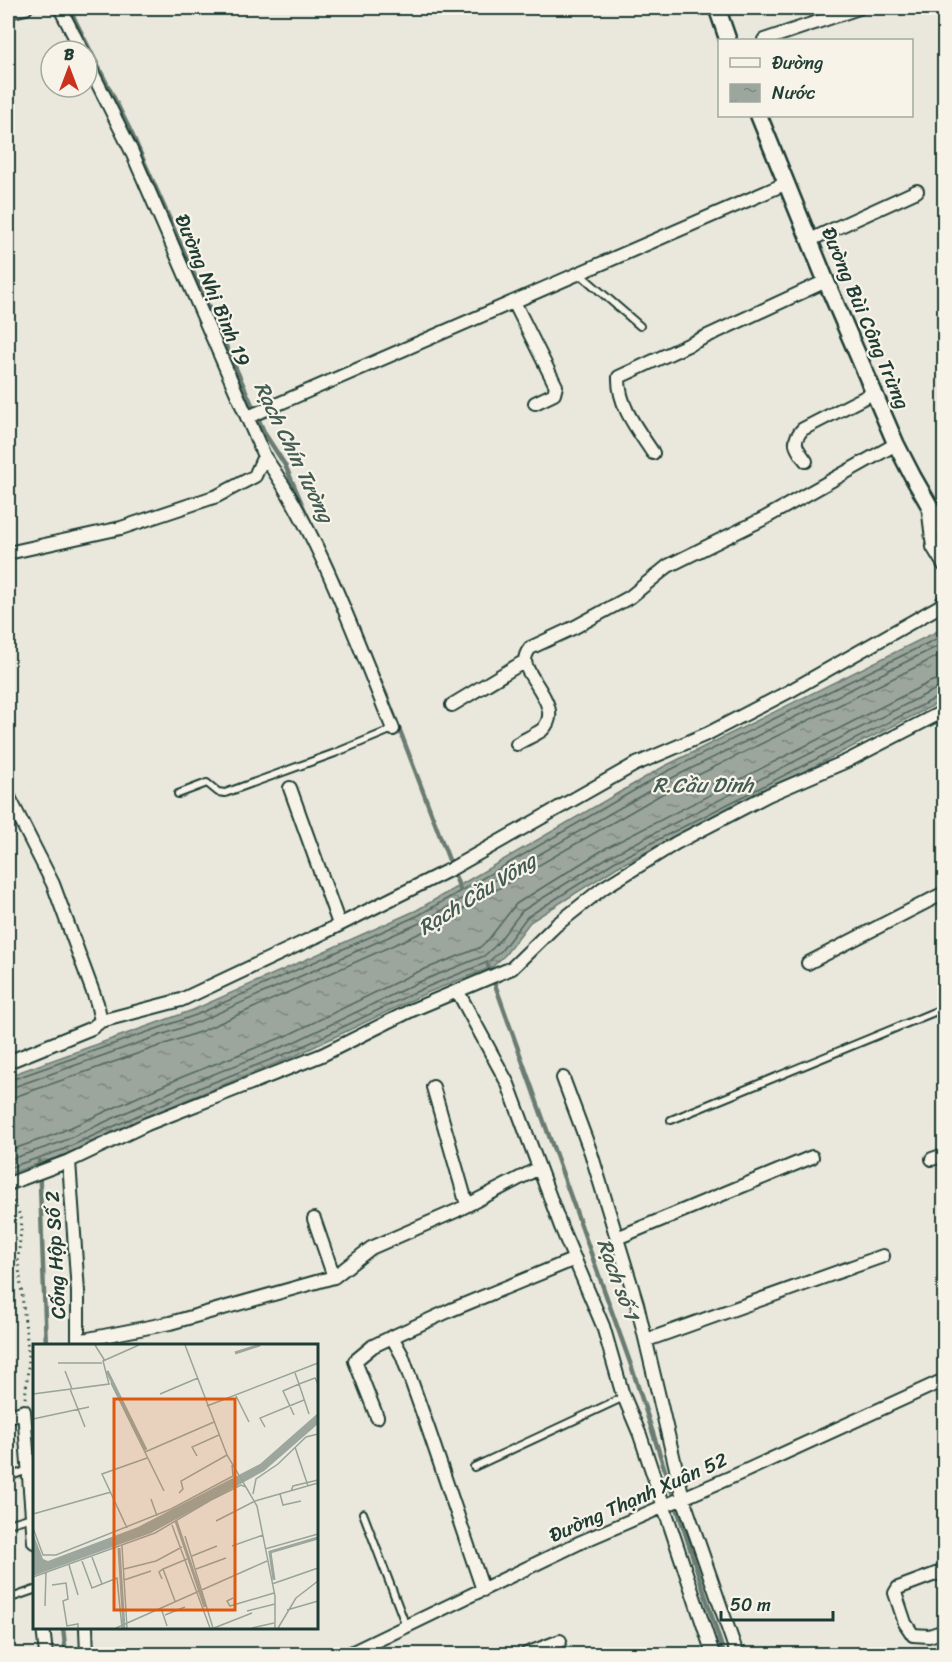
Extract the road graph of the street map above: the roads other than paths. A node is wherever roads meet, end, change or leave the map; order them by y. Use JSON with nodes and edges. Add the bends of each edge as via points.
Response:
{"nodes":[{"id":1,"x":26,"y":8,"type":"edge"},
{"id":2,"x":60,"y":8,"type":"edge"},
{"id":3,"x":717,"y":8,"type":"edge"},
{"id":4,"x":859,"y":8,"type":"edge"},
{"id":5,"x":8,"y":12,"type":"edge"},
{"id":6,"x":76,"y":39,"type":"edge"},
{"id":7,"x":728,"y":39,"type":"edge"},
{"id":8,"x":768,"y":39,"type":"edge"},
{"id":9,"x":99,"y":86,"type":"edge"},
{"id":10,"x":759,"y":117,"type":"edge"},
{"id":11,"x":787,"y":183,"type":"junction"},
{"id":12,"x":917,"y":190,"type":"dead end"},
{"id":13,"x":810,"y":240,"type":"junction"},
{"id":14,"x":579,"y":273,"type":"junction"},
{"id":15,"x":826,"y":281,"type":"junction"},
{"id":16,"x":514,"y":302,"type":"junction"},
{"id":17,"x":640,"y":326,"type":"dead end"},
{"id":18,"x":875,"y":392,"type":"junction"},
{"id":19,"x":535,"y":403,"type":"dead end"},
{"id":20,"x":248,"y":417,"type":"junction"},
{"id":21,"x":896,"y":444,"type":"junction"},
{"id":22,"x":653,"y":453,"type":"dead end"},
{"id":23,"x":264,"y":456,"type":"junction"},
{"id":24,"x":806,"y":461,"type":"dead end"},
{"id":25,"x":928,"y":503,"type":"junction"},
{"id":26,"x":945,"y":531,"type":"edge"},
{"id":27,"x":8,"y":553,"type":"edge"},
{"id":28,"x":945,"y":565,"type":"edge"},
{"id":29,"x":945,"y":600,"type":"edge"},
{"id":30,"x":525,"y":661,"type":"junction"},
{"id":31,"x":452,"y":705,"type":"dead end"},
{"id":32,"x":945,"y":711,"type":"edge"},
{"id":33,"x":393,"y":729,"type":"joint"},
{"id":34,"x":517,"y":744,"type":"dead end"},
{"id":35,"x":290,"y":788,"type":"dead end"},
{"id":36,"x":8,"y":795,"type":"edge"},
{"id":37,"x":178,"y":795,"type":"dead end"},
{"id":38,"x":945,"y":893,"type":"edge"},
{"id":39,"x":339,"y":924,"type":"junction"},
{"id":40,"x":808,"y":963,"type":"dead end"},
{"id":41,"x":458,"y":992,"type":"junction"},
{"id":42,"x":945,"y":1008,"type":"edge"},
{"id":43,"x":101,"y":1021,"type":"junction"},
{"id":44,"x":8,"y":1062,"type":"edge"},
{"id":45,"x":563,"y":1078,"type":"dead end"},
{"id":46,"x":433,"y":1087,"type":"dead end"},
{"id":47,"x":671,"y":1120,"type":"dead end"},
{"id":48,"x":812,"y":1157,"type":"dead end"},
{"id":49,"x":69,"y":1161,"type":"junction"},
{"id":50,"x":539,"y":1168,"type":"junction"},
{"id":51,"x":8,"y":1184,"type":"edge"},
{"id":52,"x":468,"y":1205,"type":"junction"},
{"id":53,"x":314,"y":1219,"type":"dead end"},
{"id":54,"x":617,"y":1238,"type":"junction"},
{"id":55,"x":883,"y":1256,"type":"dead end"},
{"id":56,"x":574,"y":1259,"type":"junction"},
{"id":57,"x":334,"y":1277,"type":"junction"},
{"id":58,"x":392,"y":1337,"type":"junction"},
{"id":59,"x":647,"y":1340,"type":"junction"},
{"id":60,"x":78,"y":1343,"type":"edge"},
{"id":61,"x":945,"y":1380,"type":"edge"},
{"id":62,"x":624,"y":1397,"type":"junction"},
{"id":63,"x":377,"y":1417,"type":"dead end"},
{"id":64,"x":8,"y":1418,"type":"edge"},
{"id":65,"x":474,"y":1467,"type":"dead end"},
{"id":66,"x":29,"y":1470,"type":"junction"},
{"id":67,"x":8,"y":1477,"type":"edge"},
{"id":68,"x":683,"y":1498,"type":"junction"},
{"id":69,"x":664,"y":1506,"type":"junction"},
{"id":70,"x":363,"y":1513,"type":"dead end"},
{"id":71,"x":32,"y":1516,"type":"junction"},
{"id":72,"x":8,"y":1524,"type":"edge"},
{"id":73,"x":33,"y":1529,"type":"edge"},
{"id":74,"x":941,"y":1572,"type":"dead end"},
{"id":75,"x":33,"y":1590,"type":"edge"},
{"id":76,"x":483,"y":1590,"type":"junction"},
{"id":77,"x":8,"y":1599,"type":"edge"},
{"id":78,"x":406,"y":1627,"type":"junction"},
{"id":79,"x":43,"y":1629,"type":"edge"},
{"id":80,"x":86,"y":1629,"type":"edge"},
{"id":81,"x":945,"y":1631,"type":"edge"},
{"id":82,"x":560,"y":1641,"type":"dead end"},
{"id":83,"x":374,"y":1649,"type":"edge"},
{"id":84,"x":46,"y":1654,"type":"edge"},
{"id":85,"x":87,"y":1654,"type":"edge"},
{"id":86,"x":349,"y":1654,"type":"edge"},
{"id":87,"x":526,"y":1654,"type":"edge"},
{"id":88,"x":713,"y":1654,"type":"edge"},
{"id":89,"x":736,"y":1654,"type":"edge"}],
"edges":[{"from":1,"to":5,"type":"street"},
{"from":2,"to":6,"type":"street"},
{"from":3,"to":7,"type":"street"},
{"from":4,"to":8,"type":"street"},
{"from":9,"to":20,"type":"street","name":"Đường Nhị Bình 19"},
{"from":10,"to":11,"type":"street","name":"Đường Bùi Công Trừng"},
{"from":11,"to":13,"type":"street","name":"Đường Bùi Công Trừng"},
{"from":11,"to":14,"type":"street"},
{"from":12,"to":13,"type":"street"},
{"from":13,"to":15,"type":"street","name":"Đường Bùi Công Trừng"},
{"from":14,"to":16,"type":"street"},
{"from":14,"to":17,"type":"lane"},
{"from":15,"to":18,"type":"street","name":"Đường Bùi Công Trừng"},
{"from":15,"to":22,"type":"street","via":[[619,377],[618,390],[628,416]]},
{"from":16,"to":19,"type":"street","via":[[556,386],[554,394]]},
{"from":16,"to":20,"type":"street"},
{"from":18,"to":21,"type":"street","name":"Đường Bùi Công Trừng"},
{"from":18,"to":24,"type":"street","via":[[796,435],[798,449]]},
{"from":20,"to":23,"type":"street","name":"Đường Nhị Bình 19"},
{"from":21,"to":25,"type":"street","name":"Đường Bùi Công Trừng"},
{"from":21,"to":30,"type":"street","via":[[763,519],[668,566],[630,597],[530,648]]},
{"from":23,"to":27,"type":"street","via":[[255,476],[217,496],[121,528]]},
{"from":23,"to":33,"type":"street","name":"Đường Nhị Bình 19","via":[[286,487],[328,574]]},
{"from":25,"to":26,"type":"street","name":"Đường Bùi Công Trừng"},
{"from":25,"to":28,"type":"street","via":[[933,547]]},
{"from":29,"to":39,"type":"street","via":[[790,691],[709,733],[634,765],[456,866]]},
{"from":30,"to":31,"type":"street"},
{"from":30,"to":34,"type":"street","via":[[549,713],[543,729]]},
{"from":32,"to":41,"type":"street","via":[[676,843],[603,888],[555,926],[512,968]]},
{"from":33,"to":37,"type":"lane","via":[[225,792],[218,792],[207,783]]},
{"from":35,"to":39,"type":"street"},
{"from":36,"to":43,"type":"street","via":[[53,884],[98,1003]]},
{"from":38,"to":40,"type":"street"},
{"from":39,"to":43,"type":"street","via":[[181,1000]]},
{"from":41,"to":49,"type":"street","via":[[412,1010],[322,1055],[147,1124]]},
{"from":41,"to":50,"type":"street","via":[[508,1084]]},
{"from":42,"to":47,"type":"lane"},
{"from":43,"to":44,"type":"street"},
{"from":45,"to":54,"type":"street"},
{"from":46,"to":52,"type":"street"},
{"from":48,"to":54,"type":"street"},
{"from":49,"to":51,"type":"street"},
{"from":49,"to":60,"type":"street","name":"Cống Hộp Số 2"},
{"from":50,"to":52,"type":"street"},
{"from":50,"to":56,"type":"street"},
{"from":52,"to":57,"type":"street","via":[[371,1248]]},
{"from":53,"to":57,"type":"street"},
{"from":54,"to":59,"type":"street"},
{"from":55,"to":59,"type":"street"},
{"from":56,"to":58,"type":"street"},
{"from":56,"to":62,"type":"street","via":[[603,1326]]},
{"from":57,"to":60,"type":"street","via":[[170,1323]]},
{"from":58,"to":63,"type":"street","via":[[355,1361]]},
{"from":58,"to":76,"type":"street","via":[[402,1355]]},
{"from":59,"to":68,"type":"street"},
{"from":61,"to":68,"type":"street","name":"Đường Thạnh Xuân 52"},
{"from":62,"to":65,"type":"lane"},
{"from":62,"to":69,"type":"street"},
{"from":64,"to":66,"type":"street","via":[[24,1411]]},
{"from":66,"to":67,"type":"lane"},
{"from":66,"to":71,"type":"street"},
{"from":68,"to":69,"type":"street","name":"Đường Thạnh Xuân 52"},
{"from":68,"to":89,"type":"street"},
{"from":69,"to":76,"type":"street","name":"Đường Thạnh Xuân 52"},
{"from":69,"to":88,"type":"street"},
{"from":70,"to":78,"type":"lane"},
{"from":71,"to":72,"type":"lane"},
{"from":71,"to":73,"type":"street"},
{"from":74,"to":81,"type":"street","via":[[898,1588],[895,1593],[913,1635]]},
{"from":75,"to":77,"type":"lane"},
{"from":76,"to":78,"type":"street","name":"Đường Thạnh Xuân 52"},
{"from":78,"to":83,"type":"street","name":"Đường Thạnh Xuân 52"},
{"from":79,"to":84,"type":"street"},
{"from":80,"to":85,"type":"street"},
{"from":82,"to":87,"type":"street"},
{"from":83,"to":86,"type":"street","name":"Đường Thạnh Xuân 52"}]}
